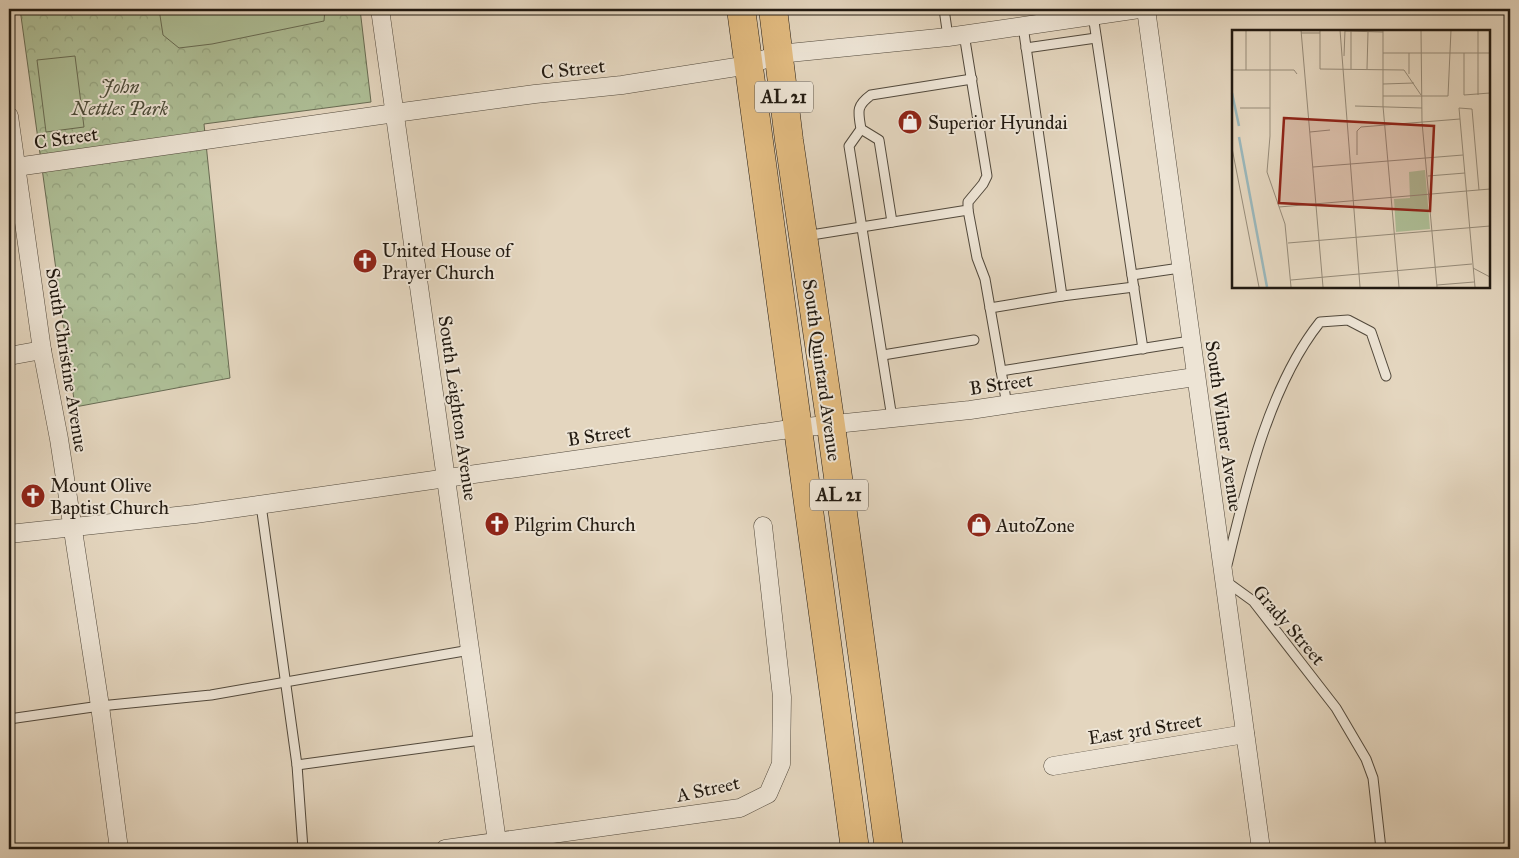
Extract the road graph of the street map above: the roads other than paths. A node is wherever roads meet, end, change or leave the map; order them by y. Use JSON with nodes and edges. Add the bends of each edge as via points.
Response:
{"nodes":[{"id":1,"x":380,"y":9,"type":"edge"},
{"id":2,"x":741,"y":9,"type":"edge"},
{"id":3,"x":773,"y":9,"type":"edge"},
{"id":4,"x":944,"y":9,"type":"edge"},
{"id":5,"x":1139,"y":9,"type":"edge"},
{"id":6,"x":1146,"y":9,"type":"edge"},
{"id":7,"x":1093,"y":16,"type":"junction"},
{"id":8,"x":1023,"y":26,"type":"junction"},
{"id":9,"x":956,"y":36,"type":"junction"},
{"id":10,"x":1096,"y":38,"type":"junction"},
{"id":11,"x":1026,"y":48,"type":"junction"},
{"id":12,"x":780,"y":54,"type":"junction"},
{"id":13,"x":749,"y":65,"type":"junction"},
{"id":14,"x":972,"y":79,"type":"junction"},
{"id":15,"x":395,"y":112,"type":"junction"},
{"id":16,"x":9,"y":116,"type":"edge"},
{"id":17,"x":861,"y":129,"type":"junction"},
{"id":18,"x":12,"y":168,"type":"edge"},
{"id":19,"x":968,"y":210,"type":"junction"},
{"id":20,"x":892,"y":222,"type":"junction"},
{"id":21,"x":863,"y":226,"type":"junction"},
{"id":22,"x":802,"y":236,"type":"junction"},
{"id":23,"x":1180,"y":268,"type":"junction"},
{"id":24,"x":1132,"y":275,"type":"junction"},
{"id":25,"x":1134,"y":286,"type":"junction"},
{"id":26,"x":1062,"y":296,"type":"junction"},
{"id":27,"x":990,"y":308,"type":"junction"},
{"id":28,"x":974,"y":340,"type":"dead end"},
{"id":29,"x":1190,"y":341,"type":"junction"},
{"id":30,"x":1143,"y":348,"type":"junction"},
{"id":31,"x":42,"y":350,"type":"junction"},
{"id":32,"x":883,"y":355,"type":"junction"},
{"id":33,"x":9,"y":356,"type":"edge"},
{"id":34,"x":1001,"y":371,"type":"junction"},
{"id":35,"x":1386,"y":376,"type":"dead end"},
{"id":36,"x":1195,"y":377,"type":"junction"},
{"id":37,"x":1007,"y":405,"type":"junction"},
{"id":38,"x":892,"y":418,"type":"junction"},
{"id":39,"x":831,"y":426,"type":"junction"},
{"id":40,"x":797,"y":428,"type":"junction"},
{"id":41,"x":447,"y":478,"type":"junction"},
{"id":42,"x":261,"y":505,"type":"junction"},
{"id":43,"x":763,"y":526,"type":"dead end"},
{"id":44,"x":71,"y":527,"type":"junction"},
{"id":45,"x":9,"y":534,"type":"edge"},
{"id":46,"x":1224,"y":580,"type":"junction"},
{"id":47,"x":470,"y":650,"type":"junction"},
{"id":48,"x":287,"y":683,"type":"junction"},
{"id":49,"x":100,"y":706,"type":"junction"},
{"id":50,"x":9,"y":719,"type":"edge"},
{"id":51,"x":1245,"y":734,"type":"junction"},
{"id":52,"x":481,"y":740,"type":"junction"},
{"id":53,"x":297,"y":765,"type":"junction"},
{"id":54,"x":1053,"y":766,"type":"dead end"},
{"id":55,"x":497,"y":846,"type":"edge"},
{"id":56,"x":119,"y":849,"type":"edge"},
{"id":57,"x":303,"y":849,"type":"edge"},
{"id":58,"x":446,"y":849,"type":"edge"},
{"id":59,"x":855,"y":849,"type":"edge"},
{"id":60,"x":889,"y":849,"type":"edge"},
{"id":61,"x":1261,"y":849,"type":"edge"},
{"id":62,"x":1382,"y":849,"type":"edge"}],
"edges":[{"from":1,"to":15,"type":"street","name":"South Leighton Avenue"},
{"from":2,"to":13,"type":"highway","name":"South Quintard Avenue","number":"AL 21"},
{"from":3,"to":12,"type":"highway","name":"South Quintard Avenue","number":"AL 21"},
{"from":4,"to":9,"type":"lane"},
{"from":5,"to":7,"type":"street","name":"C Street"},
{"from":6,"to":23,"type":"street","name":"South Wilmer Avenue"},
{"from":7,"to":8,"type":"street","name":"C Street"},
{"from":7,"to":10,"type":"lane"},
{"from":8,"to":9,"type":"street","name":"C Street"},
{"from":8,"to":11,"type":"lane"},
{"from":9,"to":12,"type":"street","name":"C Street"},
{"from":9,"to":14,"type":"lane"},
{"from":10,"to":11,"type":"lane"},
{"from":10,"to":24,"type":"lane"},
{"from":11,"to":26,"type":"lane"},
{"from":12,"to":13,"type":"street","name":"C Street"},
{"from":12,"to":22,"type":"highway","name":"South Quintard Avenue","number":"AL 21"},
{"from":13,"to":15,"type":"street","name":"C Street","via":[[622,85]]},
{"from":13,"to":40,"type":"highway","name":"South Quintard Avenue","number":"AL 21"},
{"from":14,"to":17,"type":"lane","via":[[871,95],[861,102],[858,113]]},
{"from":14,"to":19,"type":"lane","via":[[987,176],[968,202]]},
{"from":15,"to":18,"type":"street","name":"C Street"},
{"from":15,"to":41,"type":"street","name":"South Leighton Avenue"},
{"from":16,"to":18,"type":"street","name":"South Christine Avenue"},
{"from":17,"to":20,"type":"lane","via":[[879,140]]},
{"from":17,"to":21,"type":"lane","via":[[849,146]]},
{"from":18,"to":31,"type":"street","name":"South Christine Avenue"},
{"from":19,"to":20,"type":"lane"},
{"from":19,"to":27,"type":"lane"},
{"from":20,"to":21,"type":"lane"},
{"from":21,"to":22,"type":"lane"},
{"from":21,"to":32,"type":"lane"},
{"from":22,"to":39,"type":"highway","name":"South Quintard Avenue","number":"AL 21"},
{"from":23,"to":24,"type":"lane"},
{"from":23,"to":29,"type":"street","name":"South Wilmer Avenue"},
{"from":24,"to":25,"type":"lane"},
{"from":25,"to":26,"type":"lane"},
{"from":25,"to":30,"type":"lane"},
{"from":26,"to":27,"type":"lane"},
{"from":27,"to":34,"type":"lane"},
{"from":28,"to":32,"type":"lane"},
{"from":29,"to":30,"type":"lane"},
{"from":29,"to":36,"type":"street","name":"South Wilmer Avenue"},
{"from":30,"to":34,"type":"lane"},
{"from":31,"to":33,"type":"street"},
{"from":31,"to":44,"type":"street","name":"South Christine Avenue"},
{"from":32,"to":38,"type":"lane"},
{"from":34,"to":37,"type":"lane"},
{"from":35,"to":46,"type":"lane","via":[[1371,332],[1348,320],[1320,322],[1308,337],[1278,393],[1243,496]]},
{"from":36,"to":37,"type":"street","name":"B Street"},
{"from":36,"to":46,"type":"street","name":"South Wilmer Avenue"},
{"from":37,"to":38,"type":"street","name":"B Street"},
{"from":38,"to":39,"type":"street","name":"B Street"},
{"from":39,"to":40,"type":"street","name":"B Street"},
{"from":39,"to":60,"type":"highway","name":"South Quintard Avenue","number":"AL 21"},
{"from":40,"to":41,"type":"street","name":"B Street"},
{"from":40,"to":59,"type":"highway","name":"South Quintard Avenue","number":"AL 21"},
{"from":41,"to":42,"type":"street","name":"B Street"},
{"from":41,"to":47,"type":"street","name":"South Leighton Avenue"},
{"from":42,"to":44,"type":"street","name":"B Street"},
{"from":42,"to":48,"type":"lane"},
{"from":43,"to":55,"type":"street","name":"A Street","via":[[782,697],[780,764],[768,794],[740,808]]},
{"from":44,"to":45,"type":"street","name":"B Street"},
{"from":44,"to":49,"type":"street","name":"South Christine Avenue"},
{"from":46,"to":51,"type":"street","name":"South Wilmer Avenue"},
{"from":46,"to":62,"type":"lane","name":"Grady Street","via":[[1253,601],[1341,716],[1373,778]]},
{"from":47,"to":48,"type":"lane"},
{"from":47,"to":52,"type":"street","name":"South Leighton Avenue"},
{"from":48,"to":49,"type":"lane","via":[[211,695]]},
{"from":48,"to":53,"type":"lane"},
{"from":49,"to":50,"type":"lane"},
{"from":49,"to":56,"type":"street","name":"South Christine Avenue"},
{"from":51,"to":54,"type":"street","name":"East 3rd Street"},
{"from":51,"to":61,"type":"street","name":"South Wilmer Avenue"},
{"from":52,"to":53,"type":"lane"},
{"from":52,"to":55,"type":"street","name":"South Leighton Avenue"},
{"from":53,"to":57,"type":"lane"},
{"from":55,"to":58,"type":"street","name":"A Street"}]}
